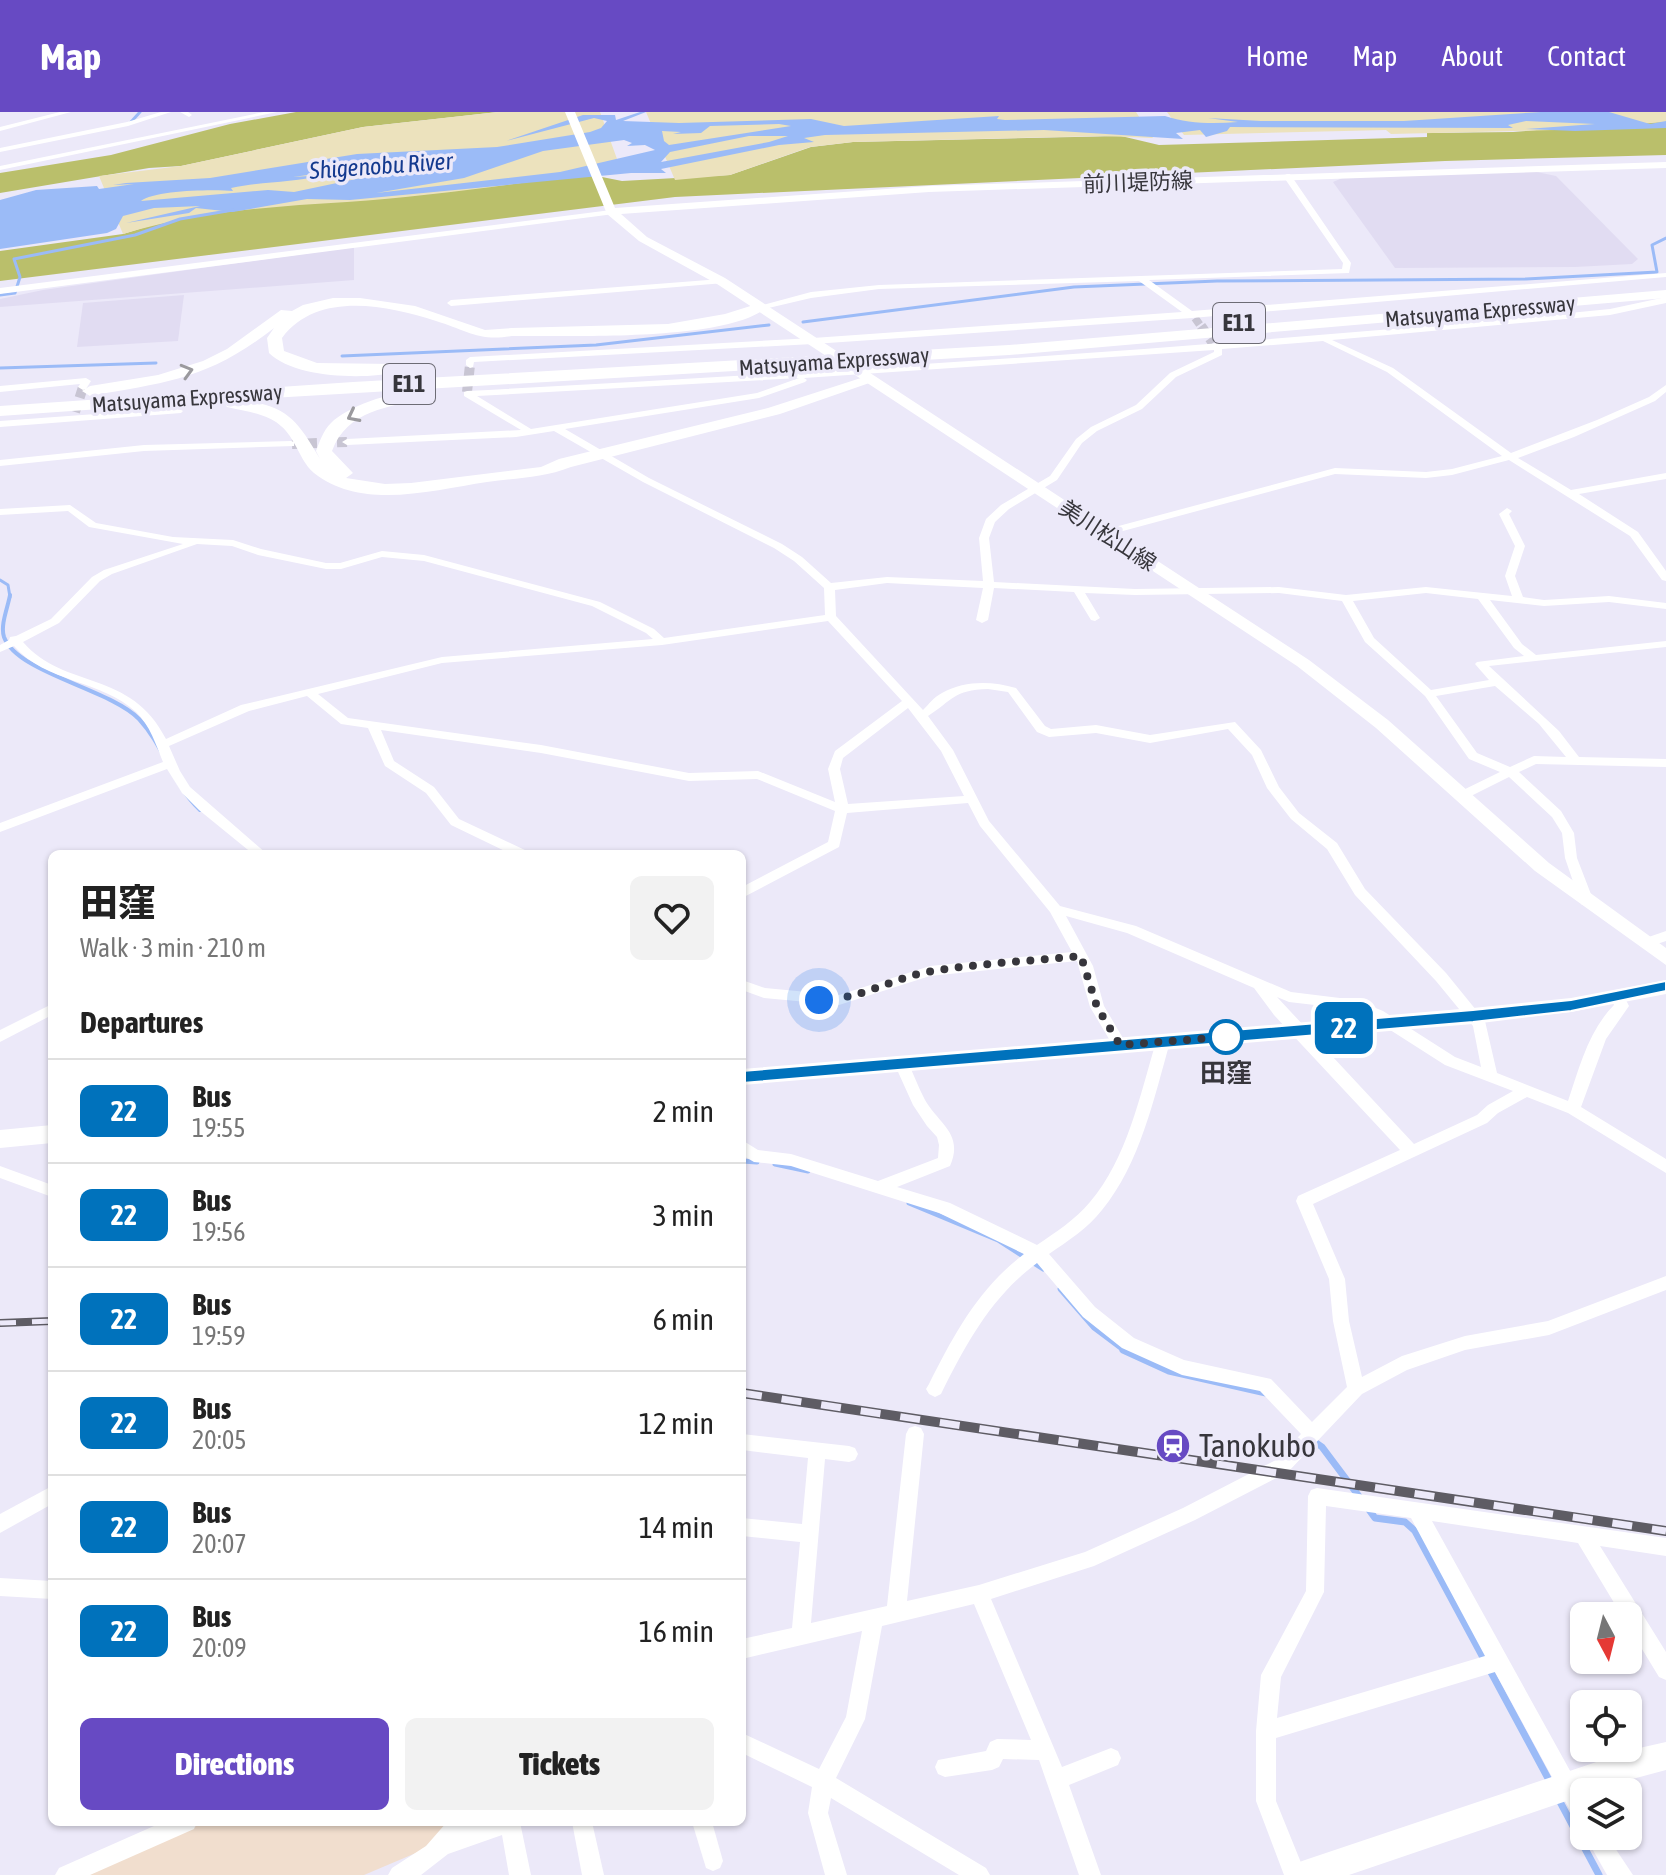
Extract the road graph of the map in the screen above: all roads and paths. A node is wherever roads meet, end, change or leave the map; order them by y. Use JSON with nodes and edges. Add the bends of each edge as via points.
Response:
{"nodes":[{"id":1,"x":68,"y":112,"type":"edge"},
{"id":2,"x":168,"y":112,"type":"edge"},
{"id":3,"x":274,"y":112,"type":"edge"},
{"id":4,"x":570,"y":112,"type":"edge"},
{"id":5,"x":0,"y":129,"type":"edge"},
{"id":6,"x":0,"y":150,"type":"edge"},
{"id":7,"x":1666,"y":165,"type":"edge"},
{"id":8,"x":0,"y":168,"type":"edge"},
{"id":9,"x":1287,"y":176,"type":"junction"},
{"id":10,"x":610,"y":209,"type":"junction"},
{"id":11,"x":1666,"y":275,"type":"edge"},
{"id":12,"x":721,"y":281,"type":"junction"},
{"id":13,"x":1143,"y":282,"type":"junction"},
{"id":14,"x":1666,"y":285,"type":"edge"},
{"id":15,"x":0,"y":291,"type":"edge"},
{"id":16,"x":1626,"y":293,"type":"junction"},
{"id":17,"x":1666,"y":297,"type":"edge"},
{"id":18,"x":1647,"y":302,"type":"junction"},
{"id":19,"x":451,"y":303,"type":"dead end"},
{"id":20,"x":760,"y":307,"type":"junction"},
{"id":21,"x":1666,"y":309,"type":"edge"},
{"id":22,"x":1193,"y":316,"type":"junction"},
{"id":23,"x":1322,"y":340,"type":"junction"},
{"id":24,"x":1216,"y":346,"type":"junction"},
{"id":25,"x":813,"y":352,"type":"junction"},
{"id":26,"x":470,"y":365,"type":"dead end"},
{"id":27,"x":582,"y":366,"type":"junction"},
{"id":28,"x":859,"y":366,"type":"junction"},
{"id":29,"x":809,"y":376,"type":"junction"},
{"id":30,"x":538,"y":377,"type":"junction"},
{"id":31,"x":83,"y":387,"type":"dead end"},
{"id":32,"x":1666,"y":388,"type":"edge"},
{"id":33,"x":0,"y":389,"type":"edge"},
{"id":34,"x":55,"y":402,"type":"junction"},
{"id":35,"x":0,"y":403,"type":"edge"},
{"id":36,"x":0,"y":411,"type":"edge"},
{"id":37,"x":178,"y":411,"type":"dead end"},
{"id":38,"x":0,"y":424,"type":"edge"},
{"id":39,"x":556,"y":428,"type":"junction"},
{"id":40,"x":530,"y":432,"type":"junction"},
{"id":41,"x":347,"y":442,"type":"tunnel mouth"},
{"id":42,"x":291,"y":444,"type":"tunnel mouth"},
{"id":43,"x":597,"y":451,"type":"junction"},
{"id":44,"x":1509,"y":456,"type":"junction"},
{"id":45,"x":0,"y":463,"type":"edge"},
{"id":46,"x":1666,"y":476,"type":"edge"},
{"id":47,"x":1035,"y":487,"type":"junction"},
{"id":48,"x":1570,"y":493,"type":"junction"},
{"id":49,"x":1507,"y":511,"type":"dead end"},
{"id":50,"x":0,"y":512,"type":"edge"},
{"id":51,"x":1104,"y":533,"type":"junction"},
{"id":52,"x":200,"y":541,"type":"junction"},
{"id":53,"x":1666,"y":578,"type":"edge"},
{"id":54,"x":989,"y":585,"type":"junction"},
{"id":55,"x":829,"y":587,"type":"junction"},
{"id":56,"x":1077,"y":589,"type":"junction"},
{"id":57,"x":1192,"y":590,"type":"junction"},
{"id":58,"x":1346,"y":598,"type":"junction"},
{"id":59,"x":1483,"y":598,"type":"junction"},
{"id":60,"x":1519,"y":602,"type":"junction"},
{"id":61,"x":1666,"y":606,"type":"edge"},
{"id":62,"x":831,"y":617,"type":"junction"},
{"id":63,"x":1095,"y":618,"type":"dead end"},
{"id":64,"x":982,"y":620,"type":"dead end"},
{"id":65,"x":14,"y":639,"type":"junction"},
{"id":66,"x":662,"y":642,"type":"junction"},
{"id":67,"x":1666,"y":644,"type":"edge"},
{"id":68,"x":0,"y":649,"type":"edge"},
{"id":69,"x":1533,"y":658,"type":"junction"},
{"id":70,"x":1496,"y":682,"type":"junction"},
{"id":71,"x":309,"y":692,"type":"junction"},
{"id":72,"x":1429,"y":694,"type":"junction"},
{"id":73,"x":909,"y":701,"type":"junction"},
{"id":74,"x":921,"y":715,"type":"junction"},
{"id":75,"x":373,"y":726,"type":"junction"},
{"id":76,"x":164,"y":744,"type":"junction"},
{"id":77,"x":1575,"y":761,"type":"junction"},
{"id":78,"x":172,"y":763,"type":"junction"},
{"id":79,"x":1666,"y":763,"type":"edge"},
{"id":80,"x":1511,"y":772,"type":"junction"},
{"id":81,"x":1461,"y":796,"type":"junction"},
{"id":82,"x":972,"y":799,"type":"junction"},
{"id":83,"x":840,"y":809,"type":"junction"},
{"id":84,"x":0,"y":828,"type":"edge"},
{"id":85,"x":256,"y":850,"type":"edge"},
{"id":86,"x":514,"y":850,"type":"edge"},
{"id":87,"x":746,"y":891,"type":"edge"},
{"id":88,"x":1587,"y":902,"type":"junction"},
{"id":89,"x":1055,"y":909,"type":"junction"},
{"id":90,"x":1666,"y":936,"type":"edge"},
{"id":91,"x":1645,"y":943,"type":"junction"},
{"id":92,"x":1081,"y":956,"type":"junction"},
{"id":93,"x":1666,"y":958,"type":"edge"},
{"id":94,"x":1259,"y":984,"type":"junction"},
{"id":95,"x":746,"y":986,"type":"edge"},
{"id":96,"x":1666,"y":987,"type":"edge"},
{"id":97,"x":1618,"y":998,"type":"junction"},
{"id":98,"x":48,"y":1011,"type":"edge"},
{"id":99,"x":1473,"y":1016,"type":"junction"},
{"id":100,"x":1392,"y":1024,"type":"junction"},
{"id":101,"x":1301,"y":1031,"type":"junction"},
{"id":102,"x":0,"y":1037,"type":"edge"},
{"id":103,"x":1163,"y":1042,"type":"junction"},
{"id":104,"x":1120,"y":1045,"type":"junction"},
{"id":105,"x":901,"y":1063,"type":"junction"},
{"id":106,"x":746,"y":1077,"type":"edge"},
{"id":107,"x":1491,"y":1078,"type":"junction"},
{"id":108,"x":1526,"y":1091,"type":"junction"},
{"id":109,"x":1573,"y":1109,"type":"junction"},
{"id":110,"x":48,"y":1134,"type":"edge"},
{"id":111,"x":0,"y":1139,"type":"edge"},
{"id":112,"x":746,"y":1149,"type":"edge"},
{"id":113,"x":1412,"y":1152,"type":"junction"},
{"id":114,"x":1666,"y":1167,"type":"edge"},
{"id":115,"x":0,"y":1172,"type":"edge"},
{"id":116,"x":880,"y":1187,"type":"junction"},
{"id":117,"x":48,"y":1190,"type":"edge"},
{"id":118,"x":1038,"y":1253,"type":"junction"},
{"id":119,"x":1666,"y":1283,"type":"edge"},
{"id":120,"x":935,"y":1389,"type":"dead end"},
{"id":121,"x":1356,"y":1389,"type":"junction"},
{"id":122,"x":1311,"y":1433,"type":"junction"},
{"id":123,"x":915,"y":1434,"type":"dead end"},
{"id":124,"x":746,"y":1443,"type":"edge"},
{"id":125,"x":817,"y":1452,"type":"junction"},
{"id":126,"x":849,"y":1454,"type":"dead end"},
{"id":127,"x":48,"y":1496,"type":"edge"},
{"id":128,"x":1417,"y":1512,"type":"junction"},
{"id":129,"x":0,"y":1524,"type":"edge"},
{"id":130,"x":746,"y":1527,"type":"edge"},
{"id":131,"x":810,"y":1534,"type":"junction"},
{"id":132,"x":1583,"y":1535,"type":"junction"},
{"id":133,"x":1666,"y":1547,"type":"edge"},
{"id":134,"x":0,"y":1587,"type":"edge"},
{"id":135,"x":48,"y":1590,"type":"edge"},
{"id":136,"x":979,"y":1594,"type":"junction"},
{"id":137,"x":896,"y":1614,"type":"junction"},
{"id":138,"x":874,"y":1618,"type":"junction"},
{"id":139,"x":801,"y":1634,"type":"junction"},
{"id":140,"x":746,"y":1648,"type":"edge"},
{"id":141,"x":1500,"y":1661,"type":"junction"},
{"id":142,"x":1666,"y":1670,"type":"edge"},
{"id":143,"x":1266,"y":1731,"type":"junction"},
{"id":144,"x":746,"y":1745,"type":"edge"},
{"id":145,"x":1046,"y":1750,"type":"junction"},
{"id":146,"x":1666,"y":1756,"type":"edge"},
{"id":147,"x":1111,"y":1758,"type":"dead end"},
{"id":148,"x":945,"y":1767,"type":"dead end"},
{"id":149,"x":1056,"y":1780,"type":"junction"},
{"id":150,"x":823,"y":1782,"type":"junction"},
{"id":151,"x":1568,"y":1788,"type":"junction"},
{"id":152,"x":1570,"y":1792,"type":"edge"},
{"id":153,"x":178,"y":1826,"type":"edge"},
{"id":154,"x":456,"y":1826,"type":"edge"},
{"id":155,"x":499,"y":1826,"type":"edge"},
{"id":156,"x":511,"y":1826,"type":"edge"},
{"id":157,"x":583,"y":1826,"type":"edge"},
{"id":158,"x":703,"y":1826,"type":"edge"},
{"id":159,"x":444,"y":1845,"type":"junction"},
{"id":160,"x":1603,"y":1850,"type":"edge"},
{"id":161,"x":713,"y":1861,"type":"dead end"},
{"id":162,"x":427,"y":1869,"type":"edge"},
{"id":163,"x":66,"y":1875,"type":"edge"},
{"id":164,"x":399,"y":1875,"type":"edge"},
{"id":165,"x":520,"y":1875,"type":"edge"},
{"id":166,"x":593,"y":1875,"type":"edge"},
{"id":167,"x":836,"y":1875,"type":"edge"},
{"id":168,"x":979,"y":1875,"type":"edge"},
{"id":169,"x":1090,"y":1875,"type":"edge"},
{"id":170,"x":1295,"y":1875,"type":"edge"},
{"id":171,"x":1305,"y":1875,"type":"edge"},
{"id":172,"x":1622,"y":1875,"type":"edge"}],
"edges":[{"from":1,"to":5,"type":"street"},
{"from":2,"to":6,"type":"street"},
{"from":3,"to":8,"type":"street"},
{"from":4,"to":10,"type":"main road"},
{"from":7,"to":9,"type":"main road","name":"前川堤防線"},
{"from":9,"to":10,"type":"main road","name":"前川堤防線","via":[[915,189]]},
{"from":9,"to":13,"type":"street","via":[[1347,263],[1346,271]]},
{"from":10,"to":12,"type":"main road","via":[[643,239]]},
{"from":10,"to":15,"type":"street"},
{"from":11,"to":22,"type":"street"},
{"from":12,"to":19,"type":"street"},
{"from":12,"to":20,"type":"main road"},
{"from":13,"to":20,"type":"street","via":[[879,287]]},
{"from":13,"to":22,"type":"street"},
{"from":14,"to":16,"type":"highway","name":"Matsuyama Expressway","number":"E11"},
{"from":16,"to":17,"type":"highway","name":"Matsuyama Expressway","number":"E11"},
{"from":16,"to":28,"type":"highway","name":"Matsuyama Expressway","number":"E11"},
{"from":17,"to":18,"type":"street"},
{"from":18,"to":21,"type":"street"},
{"from":18,"to":23,"type":"street","via":[[1610,312]]},
{"from":20,"to":25,"type":"main road"},
{"from":20,"to":27,"type":"highway","via":[[735,317],[662,330],[488,335],[402,306],[358,302],[295,316],[274,338],[277,353],[319,368]]},
{"from":34,"to":20,"type":"highway","one_way":true,"via":[[208,365],[290,310],[338,297],[397,298],[480,323],[522,327],[648,326]]},
{"from":22,"to":25,"type":"street"},
{"from":23,"to":24,"type":"street"},
{"from":23,"to":44,"type":"street","via":[[1390,370]]},
{"from":24,"to":28,"type":"street"},
{"from":24,"to":47,"type":"street","via":[[1219,353],[1173,375],[1139,407],[1094,429],[1079,441],[1054,478]]},
{"from":25,"to":26,"type":"street","via":[[470,360]]},
{"from":25,"to":27,"type":"highway","name":"Matsuyama Expressway","number":"E11"},
{"from":25,"to":28,"type":"highway","name":"Matsuyama Expressway","number":"E11"},
{"from":25,"to":30,"type":"highway","name":"Matsuyama Expressway","number":"E11"},
{"from":27,"to":34,"type":"highway","name":"Matsuyama Expressway","number":"E11"},
{"from":28,"to":29,"type":"street"},
{"from":28,"to":43,"type":"highway","via":[[799,405]]},
{"from":28,"to":47,"type":"main road","name":"美川松山線"},
{"from":29,"to":39,"type":"street","via":[[759,395]]},
{"from":29,"to":40,"type":"street","via":[[467,393]]},
{"from":30,"to":34,"type":"highway","name":"Matsuyama Expressway","number":"E11"},
{"from":30,"to":43,"type":"highway","one_way":true,"via":[[377,405],[334,427],[324,451],[341,471],[403,480]]},
{"from":31,"to":33,"type":"street","via":[[86,381]]},
{"from":32,"to":44,"type":"street","via":[[1612,417]]},
{"from":34,"to":35,"type":"highway","name":"Matsuyama Expressway","number":"E11"},
{"from":34,"to":36,"type":"highway","name":"Matsuyama Expressway","number":"E11"},
{"from":34,"to":43,"type":"highway","via":[[254,406],[283,416],[318,468],[330,476],[383,488],[535,474]]},
{"from":37,"to":38,"type":"street","via":[[74,414]]},
{"from":39,"to":40,"type":"street"},
{"from":39,"to":43,"type":"street"},
{"from":40,"to":41,"type":"street"},
{"from":42,"to":45,"type":"street","via":[[144,448]]},
{"from":43,"to":55,"type":"street","via":[[778,546]]},
{"from":44,"to":48,"type":"street"},
{"from":44,"to":51,"type":"street","via":[[1425,475],[1335,471]]},
{"from":46,"to":48,"type":"street"},
{"from":47,"to":51,"type":"main road","name":"美川松山線"},
{"from":47,"to":54,"type":"street","via":[[985,529]]},
{"from":48,"to":53,"type":"street","via":[[1634,534]]},
{"from":49,"to":60,"type":"street","via":[[1520,546],[1510,576]]},
{"from":50,"to":52,"type":"street","via":[[70,508],[93,525]]},
{"from":51,"to":57,"type":"main road","name":"美川松山線"},
{"from":52,"to":65,"type":"street","via":[[108,572],[55,621]]},
{"from":52,"to":66,"type":"street","via":[[233,543],[326,566],[382,554],[424,558],[596,604]]},
{"from":54,"to":55,"type":"street","via":[[887,580]]},
{"from":54,"to":56,"type":"street"},
{"from":54,"to":64,"type":"street"},
{"from":55,"to":62,"type":"street"},
{"from":56,"to":57,"type":"street"},
{"from":56,"to":63,"type":"street"},
{"from":57,"to":58,"type":"street","via":[[1279,590]]},
{"from":57,"to":81,"type":"main road","name":"美川松山線","via":[[1347,695]]},
{"from":58,"to":59,"type":"street","via":[[1426,590]]},
{"from":58,"to":72,"type":"street","via":[[1369,640]]},
{"from":59,"to":60,"type":"street"},
{"from":59,"to":69,"type":"street"},
{"from":60,"to":61,"type":"street","via":[[1609,599]]},
{"from":62,"to":66,"type":"street"},
{"from":62,"to":73,"type":"street"},
{"from":65,"to":68,"type":"street"},
{"from":65,"to":76,"type":"street","via":[[47,665],[141,709]]},
{"from":66,"to":71,"type":"street","via":[[442,660]]},
{"from":67,"to":69,"type":"street"},
{"from":69,"to":70,"type":"street","via":[[1481,664]]},
{"from":70,"to":72,"type":"street"},
{"from":70,"to":77,"type":"street","via":[[1554,729]]},
{"from":71,"to":75,"type":"street","via":[[345,721]]},
{"from":71,"to":76,"type":"street","via":[[245,708]]},
{"from":72,"to":80,"type":"street","via":[[1473,756]]},
{"from":73,"to":74,"type":"street"},
{"from":73,"to":83,"type":"street","via":[[835,759],[832,771],[842,797]]},
{"from":74,"to":82,"type":"street","via":[[947,750]]},
{"from":74,"to":99,"type":"street","via":[[948,694],[992,685],[1012,690],[1049,733],[1096,729],[1150,739],[1231,725],[1257,753],[1273,788],[1295,816],[1332,846],[1360,892]]},
{"from":75,"to":83,"type":"street","via":[[541,749],[689,777],[758,775]]},
{"from":75,"to":86,"type":"street","via":[[389,763],[430,790],[455,822]]},
{"from":76,"to":78,"type":"street"},
{"from":77,"to":79,"type":"street"},
{"from":77,"to":80,"type":"street","via":[[1534,760]]},
{"from":78,"to":84,"type":"street"},
{"from":78,"to":85,"type":"street","via":[[185,789]]},
{"from":80,"to":81,"type":"street"},
{"from":80,"to":88,"type":"street","via":[[1557,814],[1568,833]]},
{"from":81,"to":88,"type":"main road","name":"美川松山線"},
{"from":82,"to":83,"type":"street"},
{"from":82,"to":89,"type":"street","via":[[984,823]]},
{"from":83,"to":87,"type":"street","via":[[834,844]]},
{"from":88,"to":91,"type":"main road","name":"美川松山線"},
{"from":89,"to":92,"type":"street"},
{"from":89,"to":94,"type":"street","via":[[1131,929]]},
{"from":90,"to":91,"type":"street"},
{"from":91,"to":93,"type":"main road","name":"美川松山線"},
{"from":92,"to":95,"type":"street","via":[[930,971],[839,1000]]},
{"from":92,"to":104,"type":"street","via":[[1097,1007]]},
{"from":94,"to":100,"type":"street","via":[[1305,1001],[1351,1004]]},
{"from":94,"to":101,"type":"street"},
{"from":96,"to":97,"type":"main road"},
{"from":97,"to":99,"type":"main road"},
{"from":97,"to":109,"type":"street","via":[[1622,1006],[1588,1064]]},
{"from":98,"to":102,"type":"street"},
{"from":99,"to":100,"type":"main road"},
{"from":99,"to":107,"type":"street","via":[[1480,1025]]},
{"from":100,"to":101,"type":"main road"},
{"from":100,"to":107,"type":"street","via":[[1450,1061]]},
{"from":101,"to":103,"type":"main road"},
{"from":101,"to":113,"type":"street"},
{"from":103,"to":104,"type":"main road"},
{"from":103,"to":118,"type":"street","via":[[1141,1115],[1105,1195]]},
{"from":104,"to":105,"type":"main road"},
{"from":105,"to":106,"type":"main road"},
{"from":105,"to":116,"type":"street","via":[[918,1101],[944,1134],[945,1162]]},
{"from":107,"to":108,"type":"street"},
{"from":108,"to":109,"type":"street"},
{"from":108,"to":113,"type":"street"},
{"from":109,"to":114,"type":"street"},
{"from":110,"to":111,"type":"main road"},
{"from":112,"to":116,"type":"street","via":[[754,1156],[791,1160]]},
{"from":113,"to":121,"type":"street","via":[[1304,1201],[1337,1279]]},
{"from":115,"to":117,"type":"street"},
{"from":116,"to":118,"type":"street","via":[[944,1208]]},
{"from":118,"to":120,"type":"street","via":[[1002,1281],[963,1334]]},
{"from":118,"to":122,"type":"street","via":[[1089,1312],[1128,1343],[1182,1367],[1265,1384]]},
{"from":119,"to":121,"type":"street","via":[[1549,1328],[1465,1343],[1414,1360]]},
{"from":121,"to":122,"type":"street"},
{"from":122,"to":136,"type":"street","via":[[1282,1466],[1189,1514],[1087,1560]]},
{"from":123,"to":137,"type":"street"},
{"from":124,"to":125,"type":"street"},
{"from":125,"to":126,"type":"street"},
{"from":125,"to":131,"type":"street"},
{"from":127,"to":129,"type":"street"},
{"from":128,"to":132,"type":"street"},
{"from":128,"to":141,"type":"street"},
{"from":128,"to":143,"type":"street","via":[[1317,1496],[1315,1592],[1271,1675]]},
{"from":130,"to":131,"type":"street"},
{"from":131,"to":139,"type":"street"},
{"from":132,"to":133,"type":"street"},
{"from":132,"to":142,"type":"street"},
{"from":134,"to":135,"type":"street"},
{"from":136,"to":137,"type":"street"},
{"from":136,"to":145,"type":"street"},
{"from":137,"to":138,"type":"street"},
{"from":138,"to":139,"type":"street"},
{"from":138,"to":150,"type":"street","via":[[855,1719]]},
{"from":139,"to":140,"type":"street"},
{"from":141,"to":143,"type":"street"},
{"from":141,"to":151,"type":"street"},
{"from":143,"to":170,"type":"street","via":[[1266,1801]]},
{"from":144,"to":150,"type":"street"},
{"from":145,"to":148,"type":"street","via":[[997,1749],[992,1760]]},
{"from":145,"to":149,"type":"street"},
{"from":146,"to":151,"type":"main road"},
{"from":147,"to":149,"type":"street"},
{"from":149,"to":169,"type":"street"},
{"from":150,"to":167,"type":"street","via":[[818,1813]]},
{"from":150,"to":168,"type":"street"},
{"from":151,"to":152,"type":"street"},
{"from":151,"to":171,"type":"main road"},
{"from":153,"to":163,"type":"street"},
{"from":154,"to":159,"type":"street"},
{"from":155,"to":159,"type":"street"},
{"from":156,"to":165,"type":"street"},
{"from":157,"to":166,"type":"street"},
{"from":158,"to":161,"type":"street"},
{"from":159,"to":162,"type":"street"},
{"from":160,"to":172,"type":"street"},
{"from":162,"to":164,"type":"street"}]}
